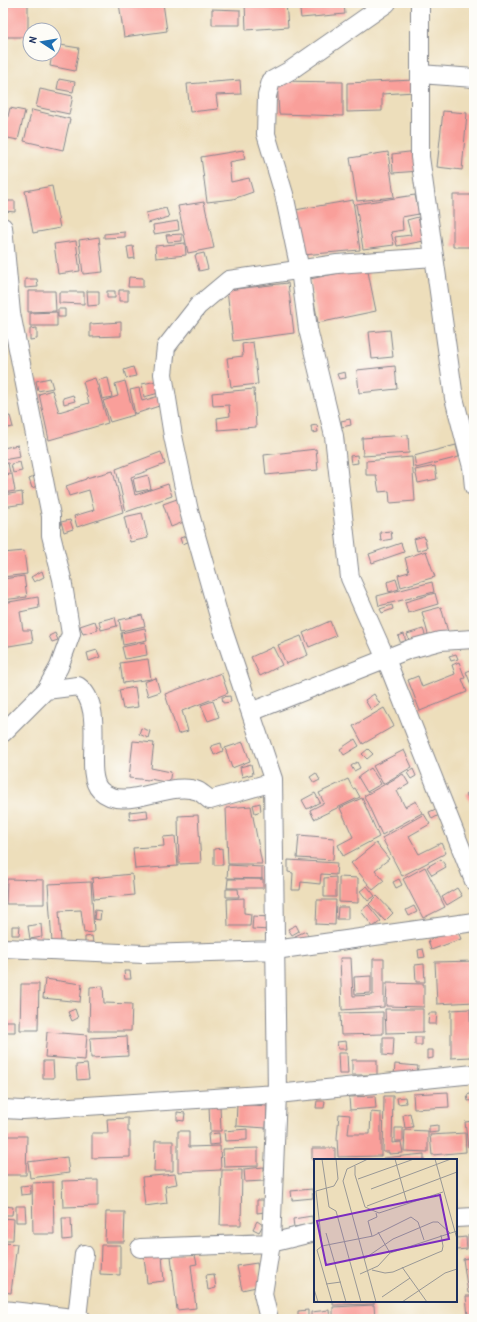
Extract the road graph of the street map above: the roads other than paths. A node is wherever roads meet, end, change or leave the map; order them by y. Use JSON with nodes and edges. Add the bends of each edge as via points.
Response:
{"nodes":[{"id":1,"x":387,"y":3,"type":"edge"},
{"id":2,"x":420,"y":3,"type":"edge"},
{"id":3,"x":420,"y":74,"type":"junction"},
{"id":4,"x":474,"y":78,"type":"edge"},
{"id":5,"x":3,"y":227,"type":"edge"},
{"id":6,"x":434,"y":256,"type":"junction"},
{"id":7,"x":300,"y":270,"type":"junction"},
{"id":8,"x":10,"y":355,"type":"edge"},
{"id":9,"x":474,"y":487,"type":"edge"},
{"id":10,"x":474,"y":639,"type":"edge"},
{"id":11,"x":386,"y":660,"type":"junction"},
{"id":12,"x":46,"y":690,"type":"junction"},
{"id":13,"x":251,"y":712,"type":"junction"},
{"id":14,"x":3,"y":733,"type":"edge"},
{"id":15,"x":273,"y":782,"type":"junction"},
{"id":16,"x":474,"y":881,"type":"edge"},
{"id":17,"x":474,"y":922,"type":"edge"},
{"id":18,"x":3,"y":948,"type":"edge"},
{"id":19,"x":275,"y":950,"type":"junction"},
{"id":20,"x":474,"y":1074,"type":"edge"},
{"id":21,"x":277,"y":1094,"type":"junction"},
{"id":22,"x":3,"y":1109,"type":"edge"},
{"id":23,"x":457,"y":1218,"type":"edge"},
{"id":24,"x":474,"y":1218,"type":"edge"},
{"id":25,"x":314,"y":1232,"type":"edge"},
{"id":26,"x":271,"y":1243,"type":"junction"},
{"id":27,"x":140,"y":1248,"type":"dead end"},
{"id":28,"x":84,"y":1254,"type":"dead end"},
{"id":29,"x":3,"y":1310,"type":"edge"},
{"id":30,"x":79,"y":1319,"type":"edge"},
{"id":31,"x":269,"y":1319,"type":"edge"}],
"edges":[{"from":1,"to":7,"type":"street","via":[[291,70],[271,81],[267,96],[266,134],[284,194]]},
{"from":2,"to":3,"type":"street"},
{"from":3,"to":4,"type":"street"},
{"from":3,"to":6,"type":"street","via":[[420,157]]},
{"from":5,"to":8,"type":"street","via":[[11,313]]},
{"from":6,"to":7,"type":"street","via":[[337,264]]},
{"from":6,"to":9,"type":"street","via":[[454,398],[472,466]]},
{"from":7,"to":11,"type":"street","via":[[308,329],[334,436],[350,578]]},
{"from":7,"to":13,"type":"street","via":[[229,280],[198,306],[166,347],[163,374],[189,511],[222,627]]},
{"from":8,"to":12,"type":"street","via":[[51,516],[51,535],[62,579],[71,634],[59,667]]},
{"from":10,"to":11,"type":"street","via":[[440,641],[410,648]]},
{"from":11,"to":13,"type":"street"},
{"from":11,"to":16,"type":"street"},
{"from":12,"to":14,"type":"street"},
{"from":12,"to":15,"type":"street","via":[[78,686],[89,698],[94,724],[94,776],[100,789],[111,797],[123,799],[179,788],[198,791],[210,800]]},
{"from":13,"to":15,"type":"street"},
{"from":15,"to":19,"type":"street"},
{"from":17,"to":19,"type":"street"},
{"from":18,"to":19,"type":"street","via":[[144,954]]},
{"from":19,"to":21,"type":"street"},
{"from":20,"to":21,"type":"street"},
{"from":21,"to":22,"type":"street","via":[[23,1110]]},
{"from":21,"to":26,"type":"street"},
{"from":23,"to":24,"type":"street"},
{"from":25,"to":26,"type":"street"},
{"from":26,"to":27,"type":"street"},
{"from":26,"to":31,"type":"street","via":[[262,1294]]},
{"from":28,"to":30,"type":"street"},
{"from":29,"to":30,"type":"street"}]}
